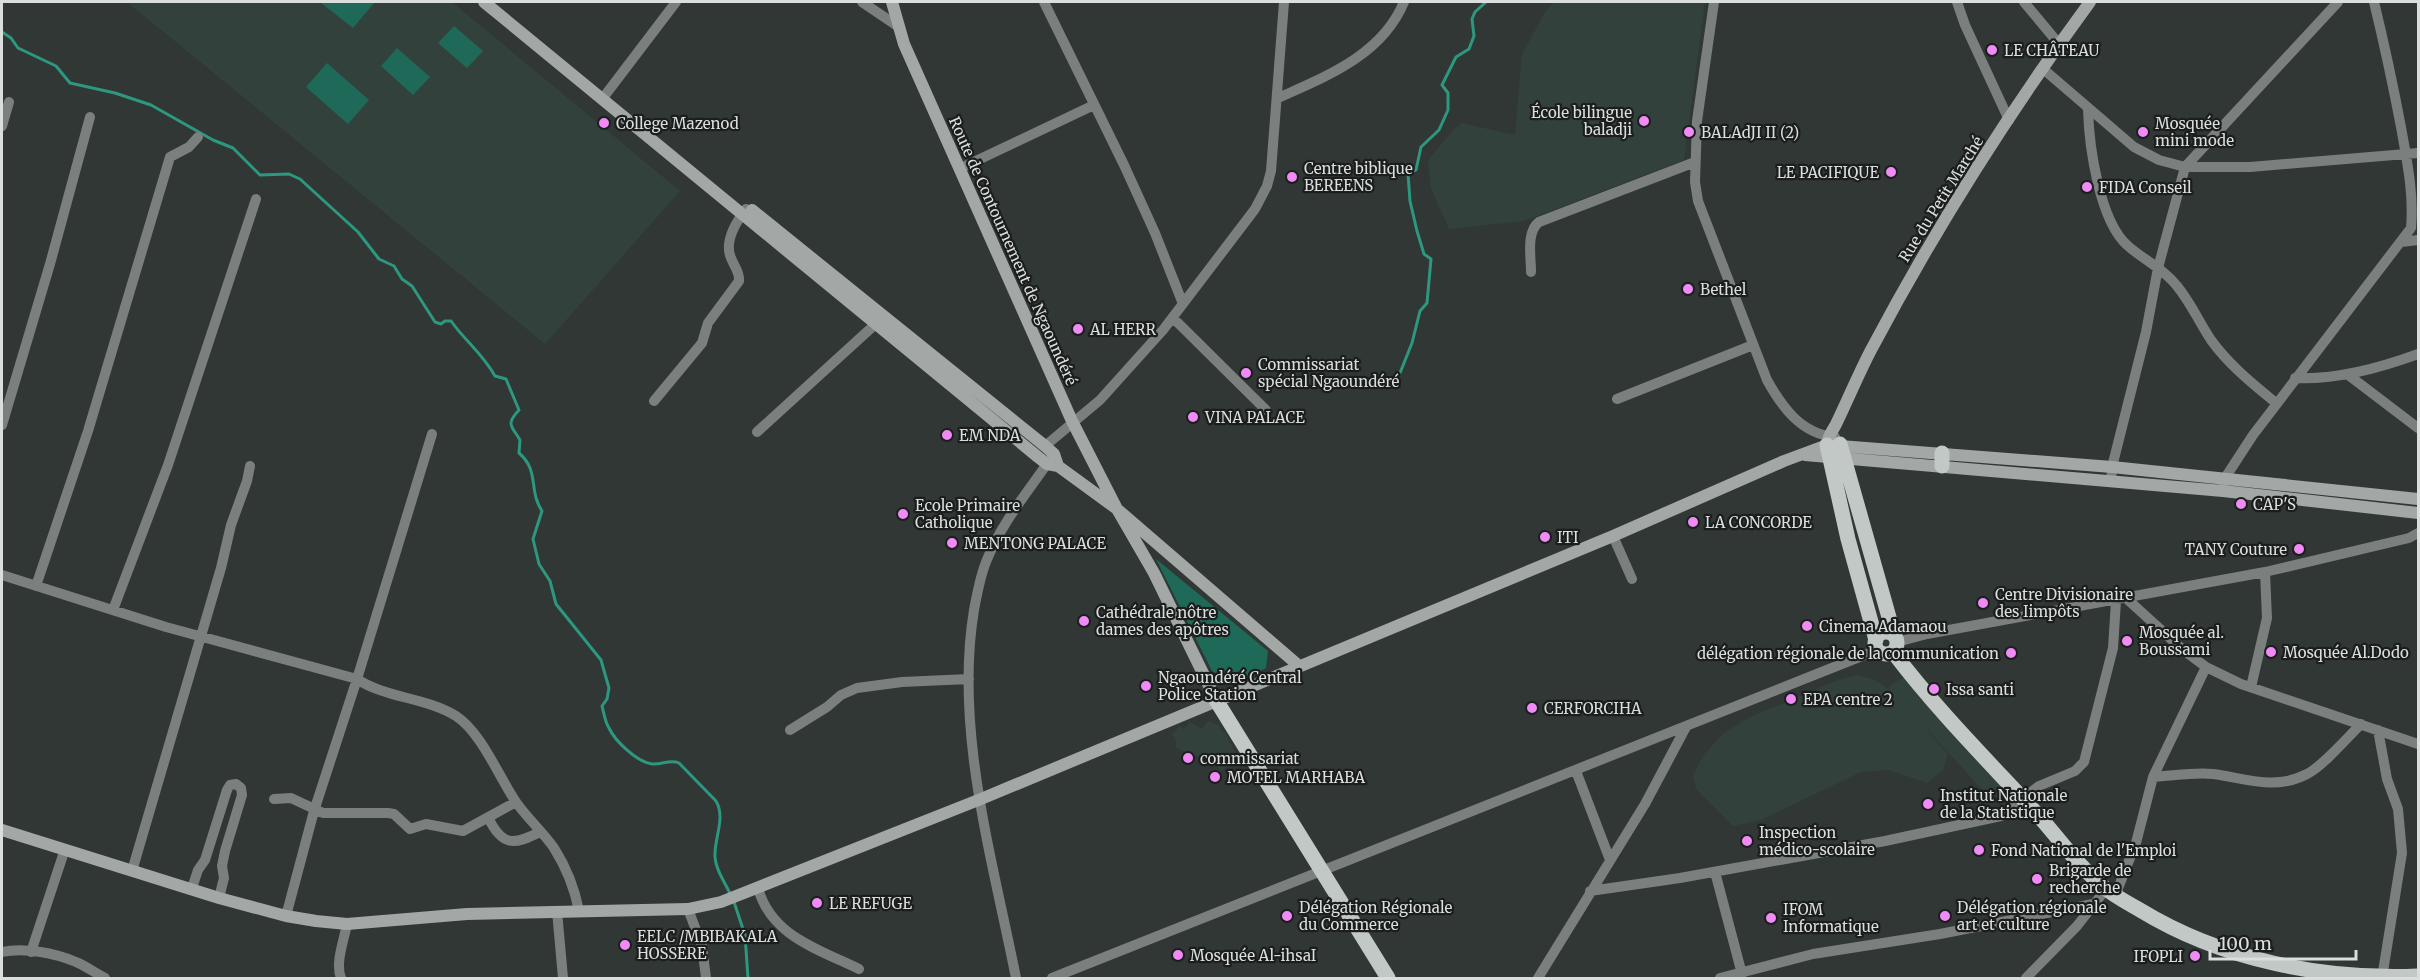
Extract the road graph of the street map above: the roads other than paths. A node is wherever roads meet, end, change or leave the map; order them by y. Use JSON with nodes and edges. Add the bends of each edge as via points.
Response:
{"nodes":[{"id":1,"x":484,"y":2,"type":"edge"},
{"id":2,"x":497,"y":2,"type":"edge"},
{"id":3,"x":676,"y":2,"type":"edge"},
{"id":4,"x":862,"y":2,"type":"edge"},
{"id":5,"x":892,"y":2,"type":"edge"},
{"id":6,"x":1044,"y":2,"type":"edge"},
{"id":7,"x":1284,"y":2,"type":"edge"},
{"id":8,"x":1404,"y":2,"type":"edge"},
{"id":9,"x":1714,"y":2,"type":"edge"},
{"id":10,"x":1957,"y":2,"type":"edge"},
{"id":11,"x":2024,"y":2,"type":"edge"},
{"id":12,"x":2090,"y":2,"type":"edge"},
{"id":13,"x":2338,"y":2,"type":"edge"},
{"id":14,"x":2374,"y":2,"type":"edge"},
{"id":15,"x":899,"y":27,"type":"junction"},
{"id":16,"x":2059,"y":44,"type":"junction"},
{"id":17,"x":2042,"y":68,"type":"junction"},
{"id":18,"x":605,"y":95,"type":"junction"},
{"id":19,"x":1278,"y":98,"type":"junction"},
{"id":20,"x":9,"y":102,"type":"dead end"},
{"id":21,"x":1094,"y":105,"type":"junction"},
{"id":22,"x":2088,"y":109,"type":"junction"},
{"id":23,"x":90,"y":117,"type":"dead end"},
{"id":24,"x":2009,"y":120,"type":"junction"},
{"id":25,"x":2,"y":126,"type":"edge"},
{"id":26,"x":198,"y":137,"type":"dead end"},
{"id":27,"x":2418,"y":153,"type":"edge"},
{"id":28,"x":2406,"y":156,"type":"junction"},
{"id":29,"x":1695,"y":162,"type":"junction"},
{"id":30,"x":2185,"y":167,"type":"junction"},
{"id":31,"x":959,"y":169,"type":"junction"},
{"id":32,"x":256,"y":200,"type":"dead end"},
{"id":33,"x":746,"y":210,"type":"junction"},
{"id":34,"x":2418,"y":240,"type":"edge"},
{"id":35,"x":2401,"y":242,"type":"junction"},
{"id":36,"x":2158,"y":268,"type":"junction"},
{"id":37,"x":1531,"y":272,"type":"dead end"},
{"id":38,"x":1183,"y":304,"type":"junction"},
{"id":39,"x":1173,"y":318,"type":"junction"},
{"id":40,"x":880,"y":320,"type":"junction"},
{"id":41,"x":1753,"y":345,"type":"junction"},
{"id":42,"x":2418,"y":354,"type":"edge"},
{"id":43,"x":2347,"y":374,"type":"junction"},
{"id":44,"x":2295,"y":378,"type":"junction"},
{"id":45,"x":1617,"y":399,"type":"dead end"},
{"id":46,"x":654,"y":401,"type":"dead end"},
{"id":47,"x":2276,"y":403,"type":"junction"},
{"id":48,"x":1266,"y":410,"type":"dead end"},
{"id":49,"x":1072,"y":421,"type":"junction"},
{"id":50,"x":2,"y":425,"type":"edge"},
{"id":51,"x":2418,"y":428,"type":"edge"},
{"id":52,"x":757,"y":432,"type":"dead end"},
{"id":53,"x":432,"y":434,"type":"dead end"},
{"id":54,"x":1834,"y":446,"type":"junction"},
{"id":55,"x":1051,"y":457,"type":"junction"},
{"id":56,"x":1942,"y":459,"type":"junction"},
{"id":57,"x":250,"y":466,"type":"dead end"},
{"id":58,"x":2112,"y":466,"type":"junction"},
{"id":59,"x":2225,"y":478,"type":"junction"},
{"id":60,"x":2110,"y":482,"type":"junction"},
{"id":61,"x":2223,"y":491,"type":"junction"},
{"id":62,"x":2418,"y":499,"type":"edge"},
{"id":63,"x":1117,"y":509,"type":"junction"},
{"id":64,"x":2418,"y":513,"type":"edge"},
{"id":65,"x":2418,"y":532,"type":"edge"},
{"id":66,"x":1865,"y":535,"type":"junction"},
{"id":67,"x":1613,"y":536,"type":"junction"},
{"id":68,"x":1848,"y":539,"type":"junction"},
{"id":69,"x":2265,"y":572,"type":"junction"},
{"id":70,"x":2,"y":575,"type":"edge"},
{"id":71,"x":1632,"y":579,"type":"dead end"},
{"id":72,"x":36,"y":586,"type":"junction"},
{"id":73,"x":2122,"y":600,"type":"junction"},
{"id":74,"x":113,"y":610,"type":"junction"},
{"id":75,"x":200,"y":637,"type":"junction"},
{"id":76,"x":1895,"y":643,"type":"junction"},
{"id":77,"x":1876,"y":645,"type":"junction"},
{"id":78,"x":1298,"y":665,"type":"junction"},
{"id":79,"x":2206,"y":667,"type":"junction"},
{"id":80,"x":357,"y":679,"type":"junction"},
{"id":81,"x":969,"y":679,"type":"junction"},
{"id":82,"x":2251,"y":687,"type":"junction"},
{"id":83,"x":1216,"y":699,"type":"junction"},
{"id":84,"x":2361,"y":724,"type":"junction"},
{"id":85,"x":1686,"y":727,"type":"junction"},
{"id":86,"x":790,"y":730,"type":"dead end"},
{"id":87,"x":2379,"y":730,"type":"junction"},
{"id":88,"x":2418,"y":744,"type":"edge"},
{"id":89,"x":1576,"y":771,"type":"junction"},
{"id":90,"x":2153,"y":777,"type":"junction"},
{"id":91,"x":274,"y":799,"type":"dead end"},
{"id":92,"x":981,"y":799,"type":"junction"},
{"id":93,"x":2023,"y":800,"type":"junction"},
{"id":94,"x":516,"y":802,"type":"junction"},
{"id":95,"x":314,"y":811,"type":"junction"},
{"id":96,"x":488,"y":817,"type":"junction"},
{"id":97,"x":2,"y":830,"type":"edge"},
{"id":98,"x":540,"y":832,"type":"junction"},
{"id":99,"x":65,"y":849,"type":"junction"},
{"id":100,"x":205,"y":860,"type":"junction"},
{"id":101,"x":1610,"y":860,"type":"junction"},
{"id":102,"x":222,"y":866,"type":"junction"},
{"id":103,"x":132,"y":871,"type":"junction"},
{"id":104,"x":1323,"y":871,"type":"junction"},
{"id":105,"x":1715,"y":872,"type":"junction"},
{"id":106,"x":192,"y":888,"type":"junction"},
{"id":107,"x":758,"y":888,"type":"junction"},
{"id":108,"x":1590,"y":891,"type":"junction"},
{"id":109,"x":2110,"y":892,"type":"junction"},
{"id":110,"x":219,"y":898,"type":"junction"},
{"id":111,"x":2093,"y":904,"type":"junction"},
{"id":112,"x":688,"y":909,"type":"junction"},
{"id":113,"x":557,"y":911,"type":"junction"},
{"id":114,"x":287,"y":912,"type":"junction"},
{"id":115,"x":579,"y":912,"type":"junction"},
{"id":116,"x":347,"y":924,"type":"junction"},
{"id":117,"x":2,"y":952,"type":"edge"},
{"id":118,"x":31,"y":952,"type":"junction"},
{"id":119,"x":859,"y":969,"type":"dead end"},
{"id":120,"x":1742,"y":974,"type":"junction"},
{"id":121,"x":2418,"y":976,"type":"edge"},
{"id":122,"x":105,"y":978,"type":"edge"},
{"id":123,"x":340,"y":978,"type":"edge"},
{"id":124,"x":563,"y":978,"type":"edge"},
{"id":125,"x":706,"y":978,"type":"edge"},
{"id":126,"x":1016,"y":978,"type":"edge"},
{"id":127,"x":1052,"y":978,"type":"edge"},
{"id":128,"x":1388,"y":978,"type":"edge"},
{"id":129,"x":1538,"y":978,"type":"edge"},
{"id":130,"x":1720,"y":978,"type":"edge"},
{"id":131,"x":2026,"y":978,"type":"edge"},
{"id":132,"x":2382,"y":978,"type":"edge"}],
"edges":[{"from":1,"to":18,"type":"main road"},
{"from":2,"to":18,"type":"main road"},
{"from":3,"to":18,"type":"street"},
{"from":4,"to":15,"type":"street"},
{"from":5,"to":15,"type":"main road","name":"Route de Contournement de Ngaoundéré"},
{"from":6,"to":21,"type":"street"},
{"from":7,"to":19,"type":"street"},
{"from":8,"to":19,"type":"street","via":[[1393,22],[1369,48],[1324,78]]},
{"from":9,"to":29,"type":"street"},
{"from":10,"to":24,"type":"street"},
{"from":11,"to":16,"type":"street"},
{"from":12,"to":16,"type":"main road","name":"Rue du Petit Marché"},
{"from":13,"to":30,"type":"street"},
{"from":14,"to":28,"type":"street"},
{"from":15,"to":31,"type":"main road","name":"Route de Contournement de Ngaoundéré"},
{"from":16,"to":17,"type":"main road","name":"Rue du Petit Marché"},
{"from":17,"to":22,"type":"street"},
{"from":17,"to":24,"type":"main road","name":"Rue du Petit Marché"},
{"from":18,"to":33,"type":"main road"},
{"from":19,"to":38,"type":"street","via":[[1272,171],[1267,186],[1255,209]]},
{"from":20,"to":25,"type":"street"},
{"from":21,"to":31,"type":"street"},
{"from":21,"to":38,"type":"street","via":[[1155,233]]},
{"from":22,"to":30,"type":"street","via":[[2134,147]]},
{"from":22,"to":36,"type":"street","via":[[2102,201],[2126,245]]},
{"from":23,"to":50,"type":"street"},
{"from":24,"to":54,"type":"main road","name":"Rue du Petit Marché","via":[[1912,273],[1854,382],[1837,423]]},
{"from":26,"to":72,"type":"street","via":[[170,157],[88,431]]},
{"from":27,"to":28,"type":"street"},
{"from":28,"to":30,"type":"street","via":[[2250,167]]},
{"from":28,"to":35,"type":"street","via":[[2413,207],[2411,228]]},
{"from":29,"to":37,"type":"street","via":[[1533,226]]},
{"from":29,"to":41,"type":"street","via":[[1698,201]]},
{"from":30,"to":36,"type":"street"},
{"from":31,"to":49,"type":"main road","name":"Route de Contournement de Ngaoundéré"},
{"from":32,"to":74,"type":"street","via":[[168,465]]},
{"from":33,"to":40,"type":"main road"},
{"from":33,"to":46,"type":"street","via":[[733,227],[729,253],[739,281],[708,323],[702,343]]},
{"from":34,"to":35,"type":"street"},
{"from":35,"to":44,"type":"street"},
{"from":36,"to":47,"type":"street","via":[[2190,302],[2225,356]]},
{"from":36,"to":58,"type":"street"},
{"from":38,"to":39,"type":"street"},
{"from":39,"to":48,"type":"street"},
{"from":39,"to":49,"type":"street","via":[[1100,400]]},
{"from":40,"to":52,"type":"street"},
{"from":40,"to":55,"type":"main road"},
{"from":40,"to":55,"type":"main road"},
{"from":41,"to":45,"type":"street"},
{"from":41,"to":54,"type":"street","via":[[1767,380],[1787,412]]},
{"from":42,"to":43,"type":"street"},
{"from":43,"to":44,"type":"street"},
{"from":43,"to":51,"type":"street"},
{"from":44,"to":47,"type":"street"},
{"from":47,"to":59,"type":"street"},
{"from":49,"to":55,"type":"street"},
{"from":49,"to":63,"type":"main road","name":"Route de Contournement de Ngaoundéré"},
{"from":53,"to":80,"type":"street"},
{"from":54,"to":56,"type":"main road"},
{"from":54,"to":66,"type":"main road"},
{"from":54,"to":67,"type":"main road","via":[[1800,455]]},
{"from":54,"to":68,"type":"main road"},
{"from":55,"to":63,"type":"main road"},
{"from":55,"to":81,"type":"street","via":[[1016,505],[986,562],[970,638]]},
{"from":56,"to":58,"type":"main road"},
{"from":56,"to":60,"type":"main road"},
{"from":57,"to":75,"type":"street"},
{"from":58,"to":59,"type":"main road"},
{"from":58,"to":60,"type":"street"},
{"from":59,"to":61,"type":"street"},
{"from":59,"to":62,"type":"main road"},
{"from":60,"to":61,"type":"main road"},
{"from":61,"to":64,"type":"main road"},
{"from":63,"to":78,"type":"main road"},
{"from":63,"to":83,"type":"main road","name":"Route de Contournement de Ngaoundéré","via":[[1154,573]]},
{"from":65,"to":69,"type":"street","via":[[2409,538]]},
{"from":66,"to":68,"type":"main road"},
{"from":66,"to":76,"type":"main road"},
{"from":67,"to":71,"type":"street"},
{"from":67,"to":78,"type":"main road"},
{"from":68,"to":77,"type":"main road"},
{"from":69,"to":73,"type":"street"},
{"from":69,"to":82,"type":"street","via":[[2267,618]]},
{"from":70,"to":72,"type":"street"},
{"from":72,"to":74,"type":"street"},
{"from":73,"to":76,"type":"street"},
{"from":73,"to":79,"type":"street"},
{"from":73,"to":93,"type":"street","via":[[2084,762],[2075,771],[2039,786]]},
{"from":74,"to":75,"type":"street"},
{"from":75,"to":80,"type":"street"},
{"from":75,"to":103,"type":"street"},
{"from":76,"to":77,"type":"main road","via":[[1883,654]]},
{"from":76,"to":93,"type":"main road","via":[[1920,688]]},
{"from":77,"to":85,"type":"street"},
{"from":78,"to":83,"type":"main road"},
{"from":79,"to":82,"type":"street"},
{"from":79,"to":90,"type":"street"},
{"from":80,"to":94,"type":"street","via":[[456,716],[473,732]]},
{"from":80,"to":95,"type":"street"},
{"from":81,"to":86,"type":"street","via":[[858,688]]},
{"from":81,"to":92,"type":"street","via":[[970,726]]},
{"from":82,"to":84,"type":"street"},
{"from":83,"to":92,"type":"main road"},
{"from":83,"to":104,"type":"main road"},
{"from":84,"to":87,"type":"street"},
{"from":84,"to":90,"type":"street","via":[[2309,773],[2295,779],[2274,783],[2215,774]]},
{"from":85,"to":89,"type":"street"},
{"from":85,"to":101,"type":"street"},
{"from":87,"to":88,"type":"street"},
{"from":87,"to":132,"type":"street","via":[[2387,779],[2398,809],[2402,845]]},
{"from":89,"to":101,"type":"street"},
{"from":89,"to":104,"type":"street"},
{"from":90,"to":109,"type":"street","via":[[2136,843]]},
{"from":91,"to":95,"type":"street","via":[[291,798]]},
{"from":92,"to":107,"type":"main road"},
{"from":92,"to":126,"type":"street"},
{"from":93,"to":105,"type":"street","via":[[2001,816],[1885,842]]},
{"from":93,"to":109,"type":"main road","via":[[2067,852]]},
{"from":94,"to":96,"type":"street"},
{"from":94,"to":98,"type":"street"},
{"from":95,"to":96,"type":"street","via":[[388,813],[410,828],[426,824],[463,831]]},
{"from":95,"to":114,"type":"street"},
{"from":96,"to":98,"type":"street","via":[[507,840],[521,842]]},
{"from":97,"to":99,"type":"main road"},
{"from":98,"to":115,"type":"street","via":[[554,848],[569,878]]},
{"from":99,"to":103,"type":"main road"},
{"from":99,"to":118,"type":"street"},
{"from":100,"to":102,"type":"street"},
{"from":100,"to":102,"type":"street","via":[[227,790],[236,784],[242,788],[242,795]]},
{"from":100,"to":106,"type":"street"},
{"from":101,"to":108,"type":"street"},
{"from":102,"to":110,"type":"street","via":[[224,878]]},
{"from":103,"to":106,"type":"main road"},
{"from":104,"to":127,"type":"street"},
{"from":104,"to":128,"type":"main road"},
{"from":105,"to":108,"type":"street"},
{"from":105,"to":120,"type":"street"},
{"from":106,"to":110,"type":"main road"},
{"from":107,"to":112,"type":"main road"},
{"from":107,"to":119,"type":"street","via":[[770,916],[786,933]]},
{"from":108,"to":129,"type":"street"},
{"from":109,"to":111,"type":"street"},
{"from":109,"to":132,"type":"main road","via":[[2169,928],[2235,954],[2310,970]]},
{"from":110,"to":114,"type":"main road"},
{"from":111,"to":120,"type":"street","via":[[1812,954]]},
{"from":111,"to":131,"type":"street"},
{"from":112,"to":115,"type":"main road"},
{"from":112,"to":125,"type":"street","via":[[702,946]]},
{"from":113,"to":115,"type":"main road"},
{"from":113,"to":116,"type":"main road"},
{"from":113,"to":124,"type":"street"},
{"from":114,"to":116,"type":"main road"},
{"from":116,"to":123,"type":"street"},
{"from":117,"to":118,"type":"street"},
{"from":118,"to":122,"type":"street","via":[[77,962]]},
{"from":120,"to":130,"type":"street"},
{"from":121,"to":132,"type":"main road"}]}
